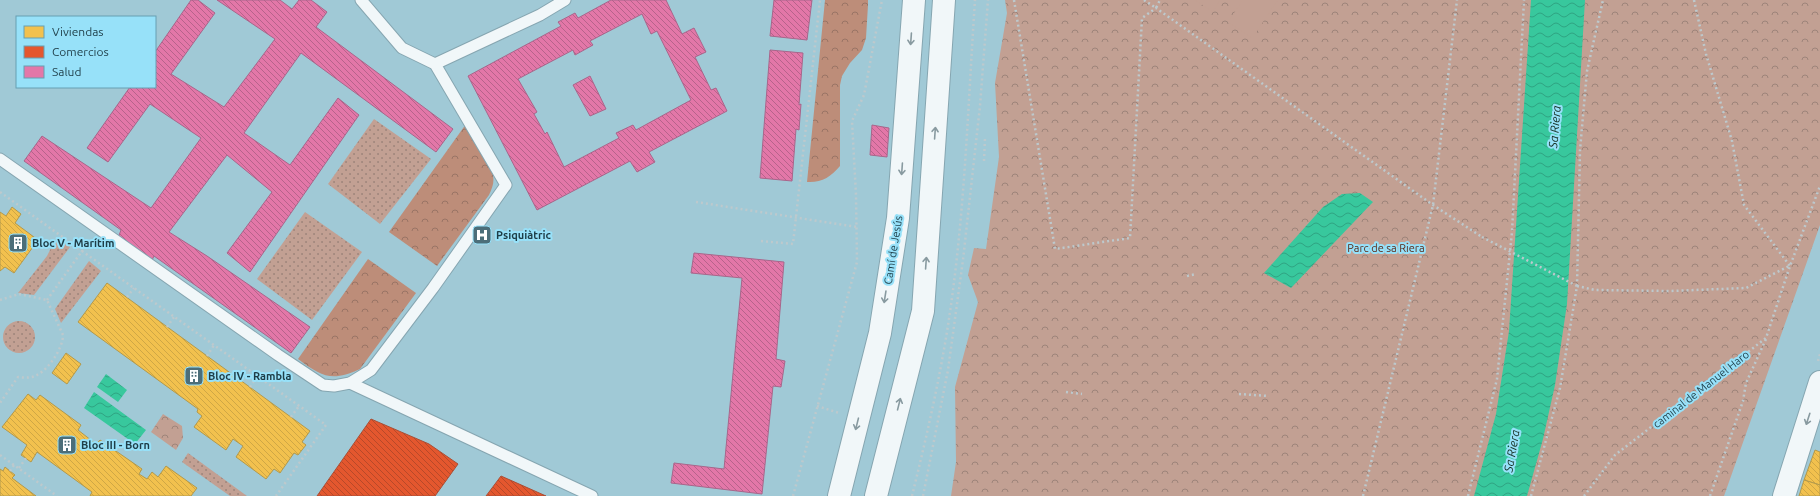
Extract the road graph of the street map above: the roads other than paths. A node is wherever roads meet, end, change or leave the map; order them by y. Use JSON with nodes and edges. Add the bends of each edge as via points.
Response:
{"nodes":[{"id":1,"x":361,"y":0,"type":"edge"},
{"id":2,"x":565,"y":0,"type":"edge"},
{"id":3,"x":914,"y":0,"type":"edge"},
{"id":4,"x":944,"y":0,"type":"edge"},
{"id":5,"x":435,"y":64,"type":"junction"},
{"id":6,"x":0,"y":159,"type":"edge"},
{"id":7,"x":1820,"y":382,"type":"edge"},
{"id":8,"x":350,"y":383,"type":"junction"},
{"id":9,"x":592,"y":496,"type":"edge"},
{"id":10,"x":839,"y":496,"type":"edge"},
{"id":11,"x":876,"y":496,"type":"edge"},
{"id":12,"x":1784,"y":496,"type":"edge"}],
"edges":[{"from":1,"to":5,"type":"lane","via":[[402,48]]},
{"from":2,"to":5,"type":"lane","via":[[540,15]]},
{"from":3,"to":10,"type":"main road","name":"Camí de Jesús","one_way":true,"via":[[898,218],[880,333]]},
{"from":11,"to":4,"type":"main road","one_way":true,"via":[[923,311]]},
{"from":5,"to":8,"type":"lane","via":[[506,185],[371,370]]},
{"from":6,"to":8,"type":"lane","via":[[323,385]]},
{"from":7,"to":12,"type":"main road","one_way":true},
{"from":8,"to":9,"type":"lane"}]}
